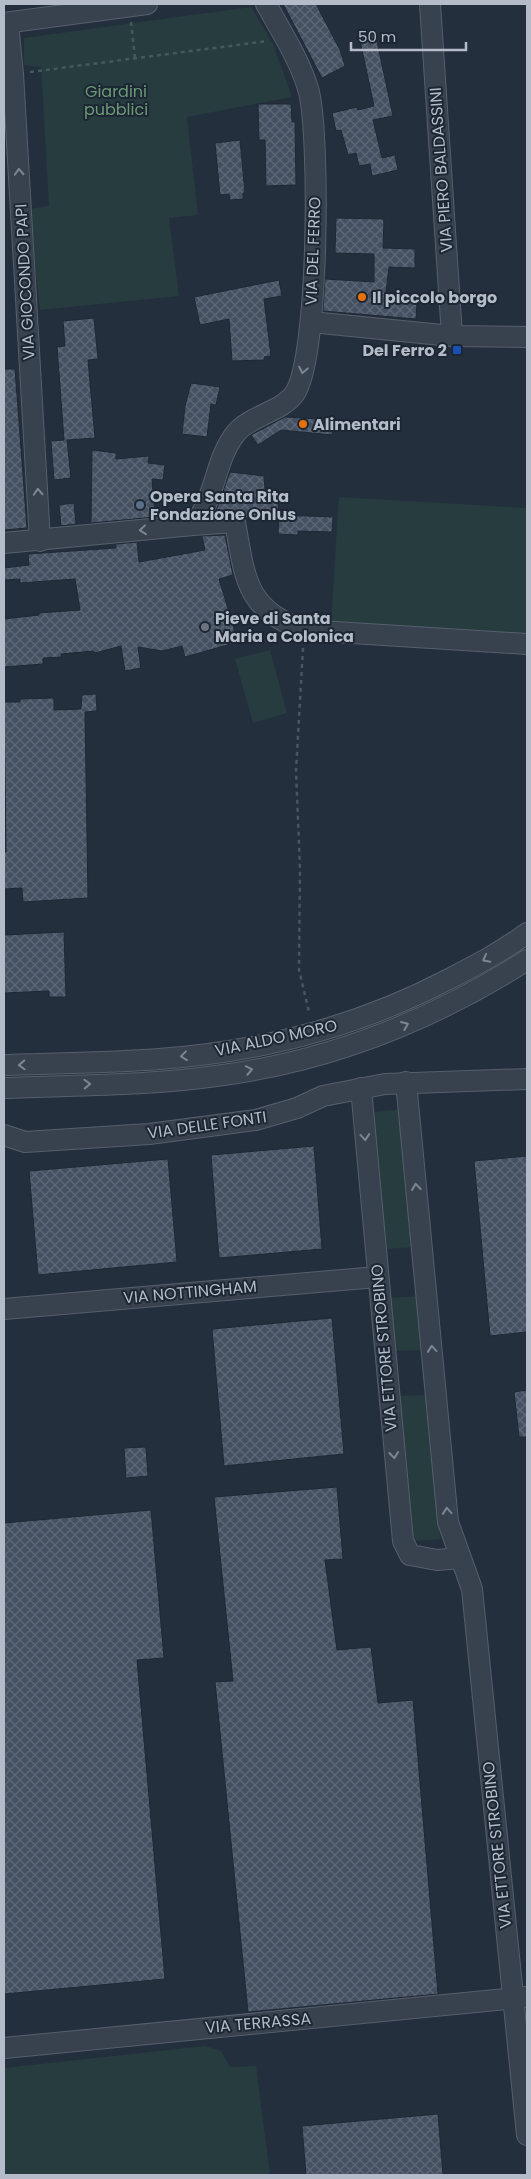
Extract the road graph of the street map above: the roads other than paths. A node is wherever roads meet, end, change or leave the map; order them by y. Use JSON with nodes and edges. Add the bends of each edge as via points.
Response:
{"nodes":[{"id":1,"x":266,"y":4,"type":"edge"},
{"id":2,"x":430,"y":4,"type":"edge"},
{"id":3,"x":138,"y":5,"type":"edge"},
{"id":4,"x":38,"y":11,"type":"edge"},
{"id":5,"x":6,"y":23,"type":"edge"},
{"id":6,"x":311,"y":322,"type":"junction"},
{"id":7,"x":452,"y":336,"type":"junction"},
{"id":8,"x":527,"y":338,"type":"edge"},
{"id":9,"x":193,"y":525,"type":"junction"},
{"id":10,"x":40,"y":540,"type":"junction"},
{"id":11,"x":4,"y":543,"type":"edge"},
{"id":12,"x":527,"y":644,"type":"edge"},
{"id":13,"x":527,"y":933,"type":"edge"},
{"id":14,"x":527,"y":960,"type":"edge"},
{"id":15,"x":4,"y":1065,"type":"edge"},
{"id":16,"x":527,"y":1078,"type":"edge"},
{"id":17,"x":406,"y":1082,"type":"junction"},
{"id":18,"x":4,"y":1088,"type":"edge"},
{"id":19,"x":361,"y":1088,"type":"junction"},
{"id":20,"x":4,"y":1136,"type":"edge"},
{"id":21,"x":377,"y":1277,"type":"junction"},
{"id":22,"x":4,"y":1309,"type":"edge"},
{"id":23,"x":460,"y":1558,"type":"junction"},
{"id":24,"x":520,"y":1998,"type":"edge"},
{"id":25,"x":4,"y":2048,"type":"edge"},
{"id":26,"x":527,"y":2135,"type":"edge"}],
"edges":[{"from":1,"to":6,"type":"street","name":"VIA DEL FERRO","via":[[308,90],[313,113],[316,202]]},
{"from":2,"to":7,"type":"street","name":"VIA PIERO BALDASSINI"},
{"from":3,"to":4,"type":"street"},
{"from":4,"to":5,"type":"street"},
{"from":10,"to":5,"type":"street","name":"VIA GIOCONDO PAPI","one_way":true,"via":[[13,74]]},
{"from":6,"to":7,"type":"street","name":"VIA DEL FERRO"},
{"from":6,"to":9,"type":"street","one_way":true,"via":[[304,374],[294,394],[236,433],[221,459],[202,516]]},
{"from":7,"to":8,"type":"street","name":"VIA DEL FERRO"},
{"from":9,"to":10,"type":"street","one_way":true},
{"from":9,"to":12,"type":"street","via":[[235,522],[244,576],[252,594],[266,611],[283,623],[304,630]]},
{"from":10,"to":11,"type":"street"},
{"from":13,"to":15,"type":"street","name":"VIA ALDO MORO","one_way":true,"via":[[499,952],[421,993],[318,1032],[252,1047],[159,1059]]},
{"from":18,"to":14,"type":"street","name":"VIA ALDO MORO","one_way":true,"via":[[209,1077],[312,1057],[406,1025]]},
{"from":16,"to":17,"type":"street","name":"VIA DELLE FONTI"},
{"from":17,"to":19,"type":"street","name":"VIA DELLE FONTI"},
{"from":23,"to":17,"type":"street","name":"VIA ETTORE STROBINO","one_way":true,"via":[[448,1522]]},
{"from":19,"to":20,"type":"street","name":"VIA DELLE FONTI","via":[[323,1096],[273,1116],[238,1123],[88,1139],[25,1142]]},
{"from":19,"to":21,"type":"street","name":"VIA ETTORE STROBINO","one_way":true},
{"from":21,"to":22,"type":"street","name":"VIA NOTTINGHAM"},
{"from":21,"to":23,"type":"street","name":"VIA ETTORE STROBINO","one_way":true,"via":[[404,1548],[410,1555],[421,1558]]},
{"from":23,"to":24,"type":"street","name":"VIA ETTORE STROBINO","via":[[472,1589]]},
{"from":24,"to":25,"type":"street","name":"VIA TERRASSA"},
{"from":24,"to":26,"type":"street","name":"VIA ETTORE STROBINO"}]}
